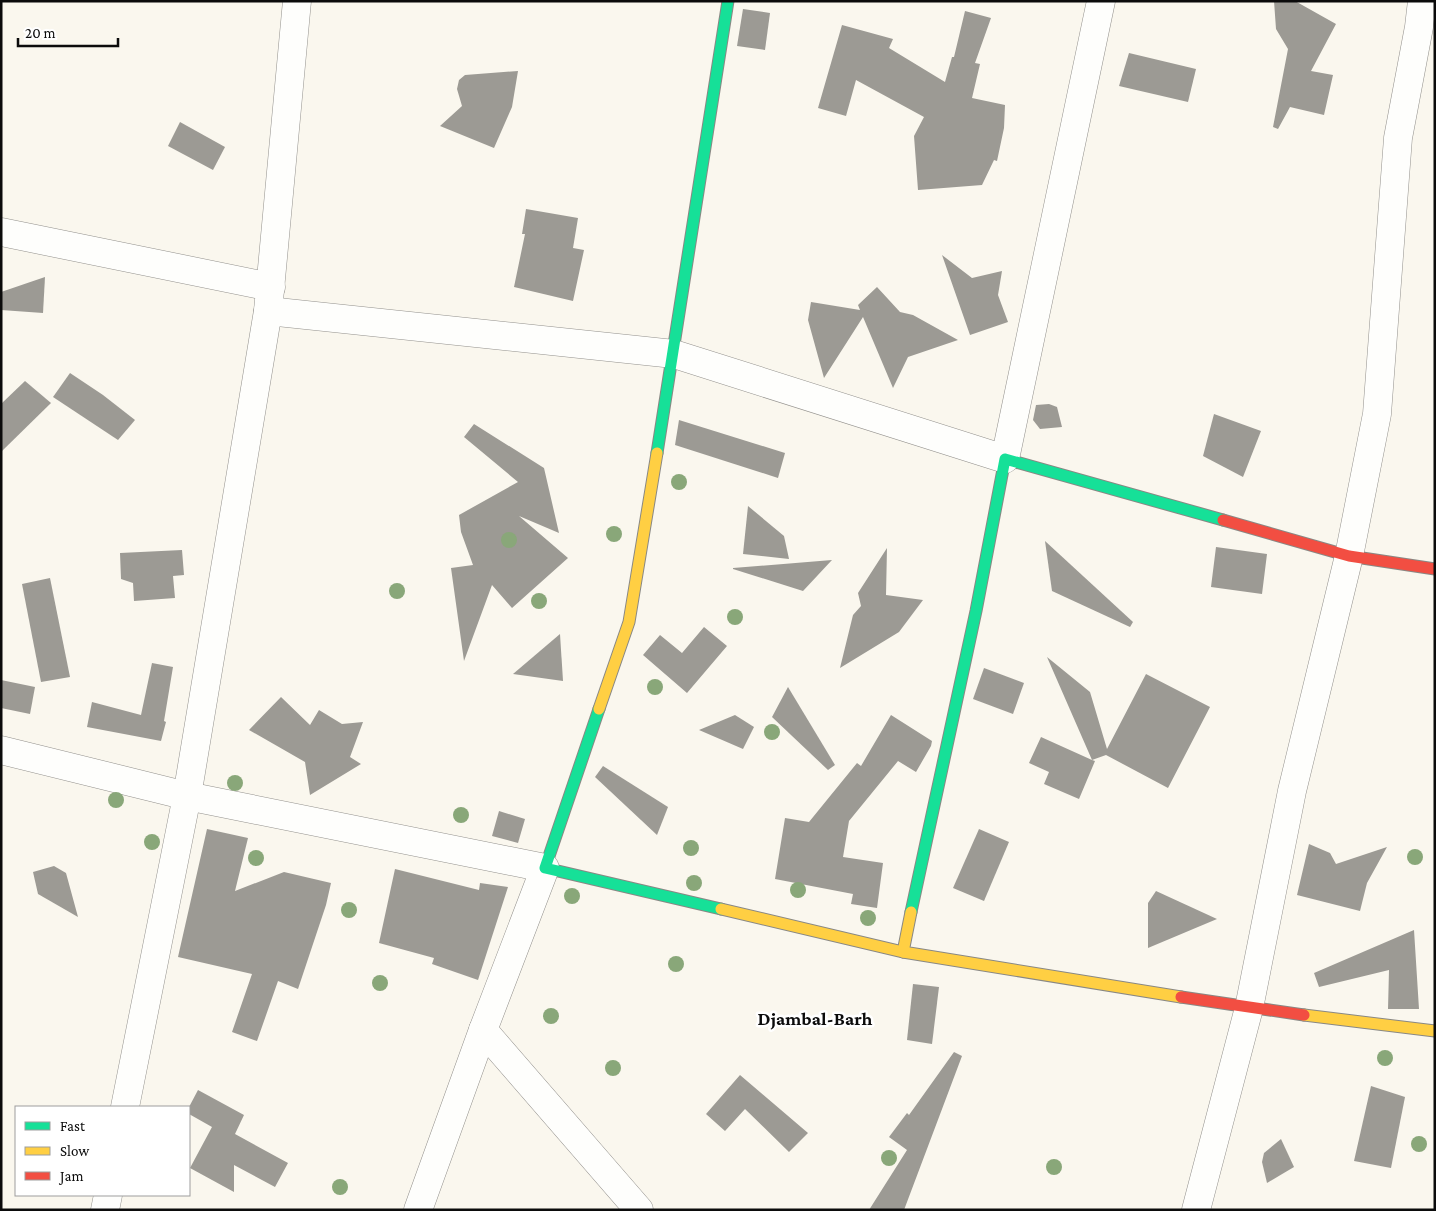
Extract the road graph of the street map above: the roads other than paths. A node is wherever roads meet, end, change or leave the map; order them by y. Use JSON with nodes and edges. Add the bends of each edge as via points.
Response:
{"nodes":[{"id":1,"x":297,"y":1,"type":"edge"},
{"id":2,"x":728,"y":1,"type":"edge"},
{"id":3,"x":1101,"y":1,"type":"edge"},
{"id":4,"x":1422,"y":1,"type":"edge"},
{"id":5,"x":1,"y":232,"type":"edge"},
{"id":6,"x":269,"y":299,"type":"junction"},
{"id":7,"x":674,"y":354,"type":"junction"},
{"id":8,"x":1005,"y":458,"type":"junction"},
{"id":9,"x":1349,"y":556,"type":"junction"},
{"id":10,"x":1435,"y":569,"type":"edge"},
{"id":11,"x":1,"y":750,"type":"edge"},
{"id":12,"x":187,"y":796,"type":"junction"},
{"id":13,"x":545,"y":868,"type":"junction"},
{"id":14,"x":903,"y":952,"type":"junction"},
{"id":15,"x":1249,"y":1008,"type":"junction"},
{"id":16,"x":483,"y":1030,"type":"junction"},
{"id":17,"x":1435,"y":1031,"type":"edge"},
{"id":18,"x":126,"y":1106,"type":"edge"},
{"id":19,"x":108,"y":1196,"type":"edge"},
{"id":20,"x":105,"y":1210,"type":"edge"},
{"id":21,"x":418,"y":1210,"type":"edge"},
{"id":22,"x":639,"y":1210,"type":"edge"},
{"id":23,"x":1196,"y":1210,"type":"edge"}],
"edges":[{"from":1,"to":6,"type":"street"},
{"from":2,"to":7,"type":"street"},
{"from":3,"to":8,"type":"street"},
{"from":4,"to":9,"type":"street","via":[[1398,138],[1377,414]]},
{"from":5,"to":6,"type":"street"},
{"from":6,"to":7,"type":"street"},
{"from":6,"to":12,"type":"street"},
{"from":7,"to":8,"type":"street"},
{"from":7,"to":13,"type":"street","via":[[629,622]]},
{"from":8,"to":9,"type":"street"},
{"from":8,"to":14,"type":"street","via":[[974,621]]},
{"from":9,"to":10,"type":"street"},
{"from":9,"to":15,"type":"street","via":[[1292,791]]},
{"from":11,"to":12,"type":"street"},
{"from":12,"to":13,"type":"street"},
{"from":12,"to":18,"type":"street"},
{"from":13,"to":14,"type":"street"},
{"from":13,"to":16,"type":"street"},
{"from":14,"to":15,"type":"street"},
{"from":15,"to":17,"type":"street"},
{"from":15,"to":23,"type":"street"},
{"from":16,"to":21,"type":"street"},
{"from":16,"to":22,"type":"street"},
{"from":19,"to":20,"type":"street"}]}
